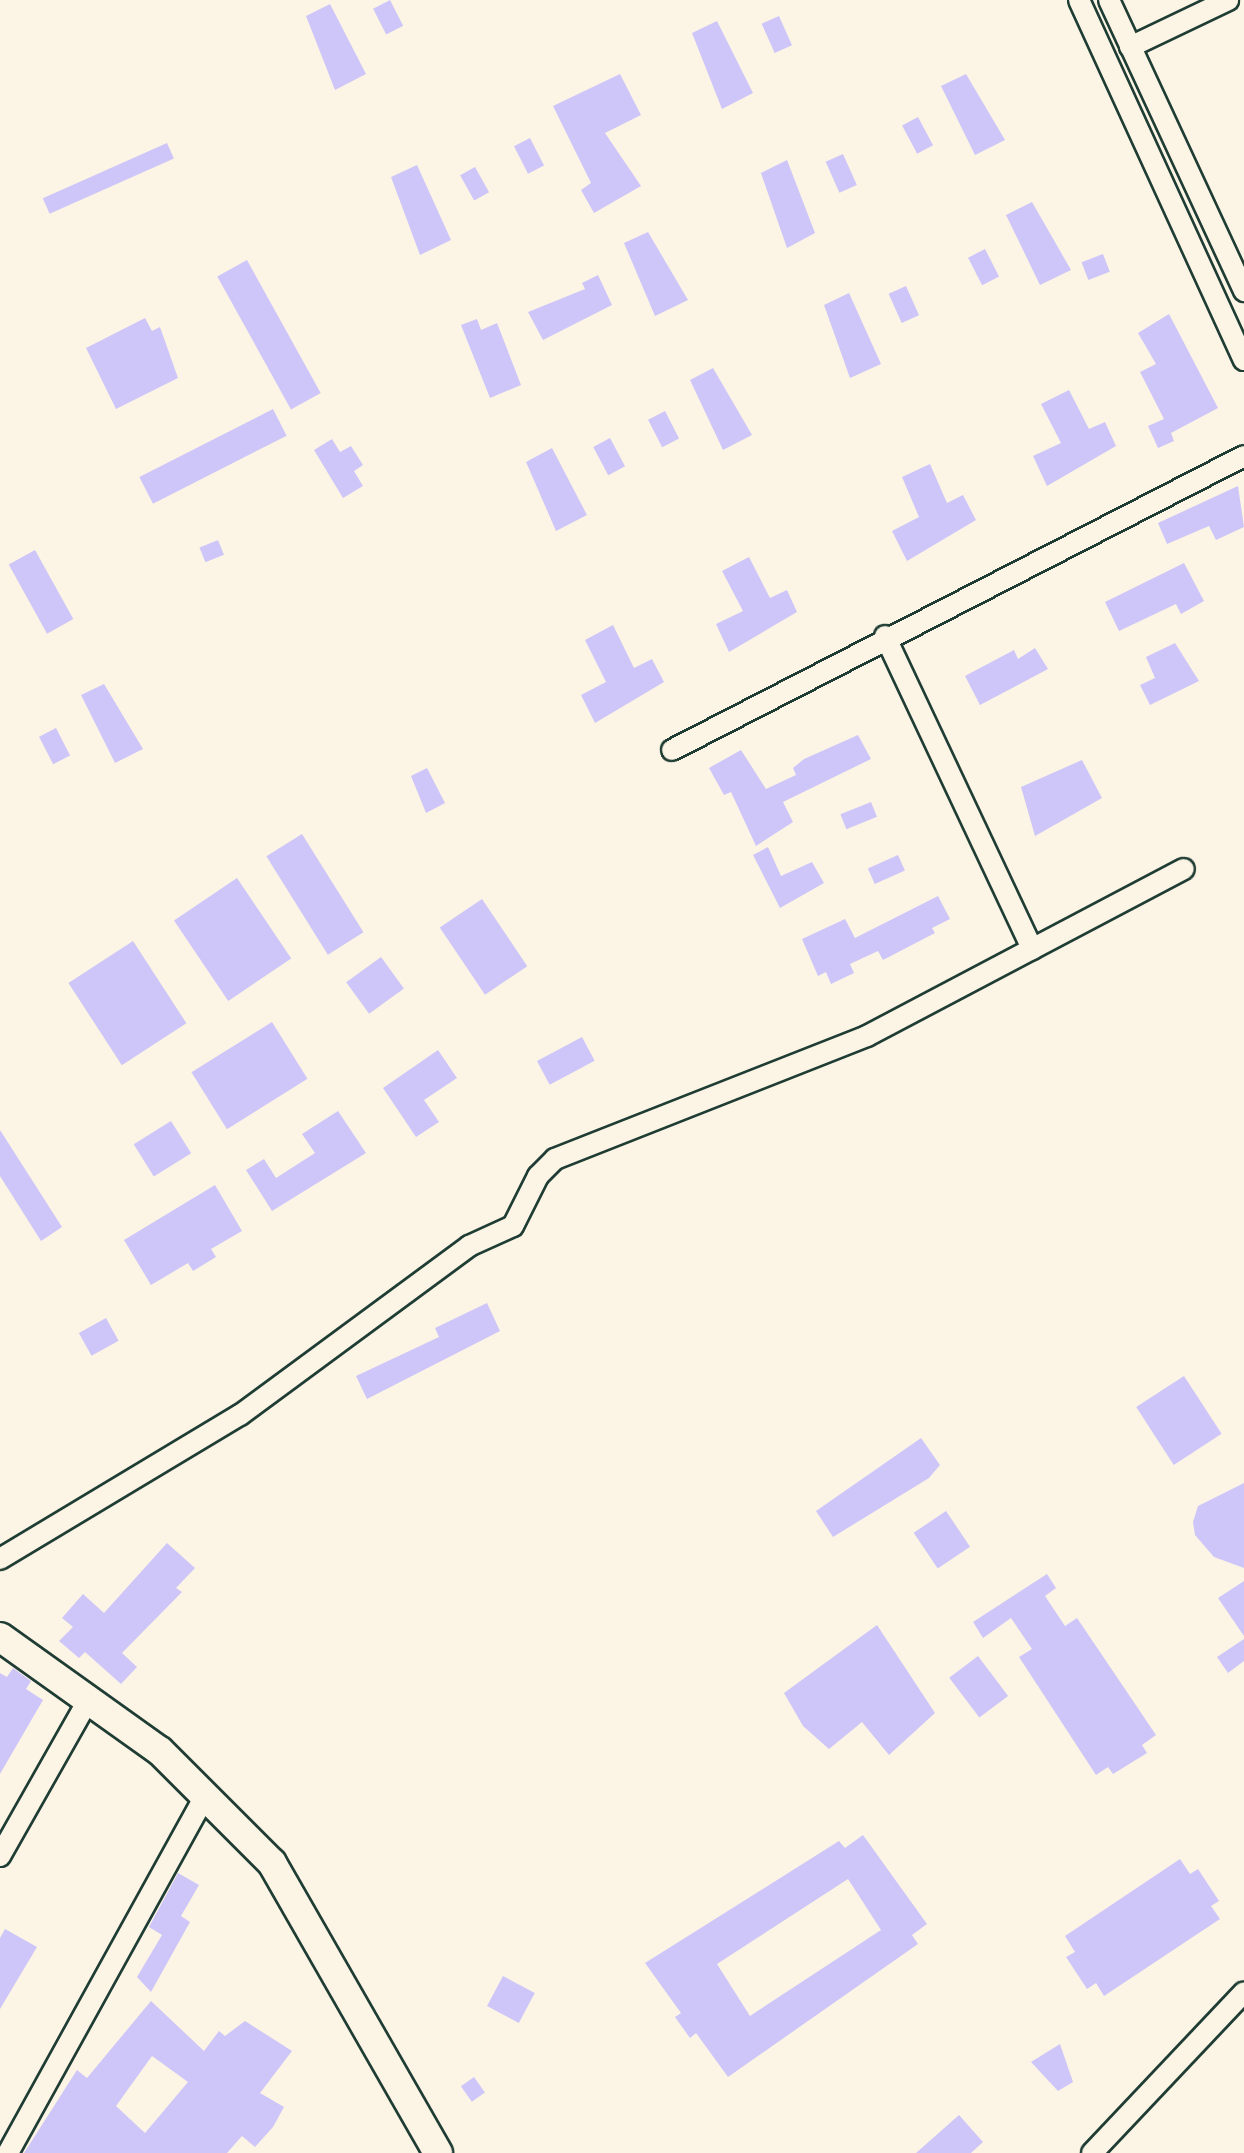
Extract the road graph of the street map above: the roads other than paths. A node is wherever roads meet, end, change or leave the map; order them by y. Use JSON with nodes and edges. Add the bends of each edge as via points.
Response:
{"nodes":[{"id":1,"x":1079,"y":0,"type":"edge"},
{"id":2,"x":1109,"y":0,"type":"edge"},
{"id":3,"x":1228,"y":0,"type":"edge"},
{"id":4,"x":1130,"y":46,"type":"junction"},
{"id":5,"x":1244,"y":291,"type":"edge"},
{"id":6,"x":1244,"y":360,"type":"edge"},
{"id":7,"x":1244,"y":456,"type":"edge"},
{"id":8,"x":885,"y":636,"type":"junction"},
{"id":9,"x":672,"y":750,"type":"dead end"},
{"id":10,"x":1184,"y":870,"type":"dead end"},
{"id":11,"x":1032,"y":949,"type":"junction"},
{"id":12,"x":0,"y":1559,"type":"edge"},
{"id":13,"x":0,"y":1637,"type":"edge"},
{"id":14,"x":89,"y":1699,"type":"junction"},
{"id":15,"x":208,"y":1792,"type":"junction"},
{"id":16,"x":0,"y":1856,"type":"edge"},
{"id":17,"x":1244,"y":1992,"type":"edge"},
{"id":18,"x":8,"y":2153,"type":"edge"},
{"id":19,"x":438,"y":2153,"type":"edge"},
{"id":20,"x":1092,"y":2153,"type":"edge"}],
"edges":[{"from":1,"to":6,"type":"street"},
{"from":2,"to":4,"type":"street"},
{"from":3,"to":4,"type":"street"},
{"from":4,"to":5,"type":"street"},
{"from":7,"to":8,"type":"street"},
{"from":8,"to":9,"type":"street"},
{"from":8,"to":11,"type":"street"},
{"from":10,"to":11,"type":"street"},
{"from":11,"to":12,"type":"street","via":[[867,1036],[555,1159],[538,1176],[513,1226],[469,1246],[240,1415]]},
{"from":13,"to":14,"type":"street"},
{"from":14,"to":15,"type":"street"},
{"from":14,"to":16,"type":"street"},
{"from":15,"to":18,"type":"street"},
{"from":15,"to":19,"type":"street","via":[[272,1863]]},
{"from":17,"to":20,"type":"street"}]}
